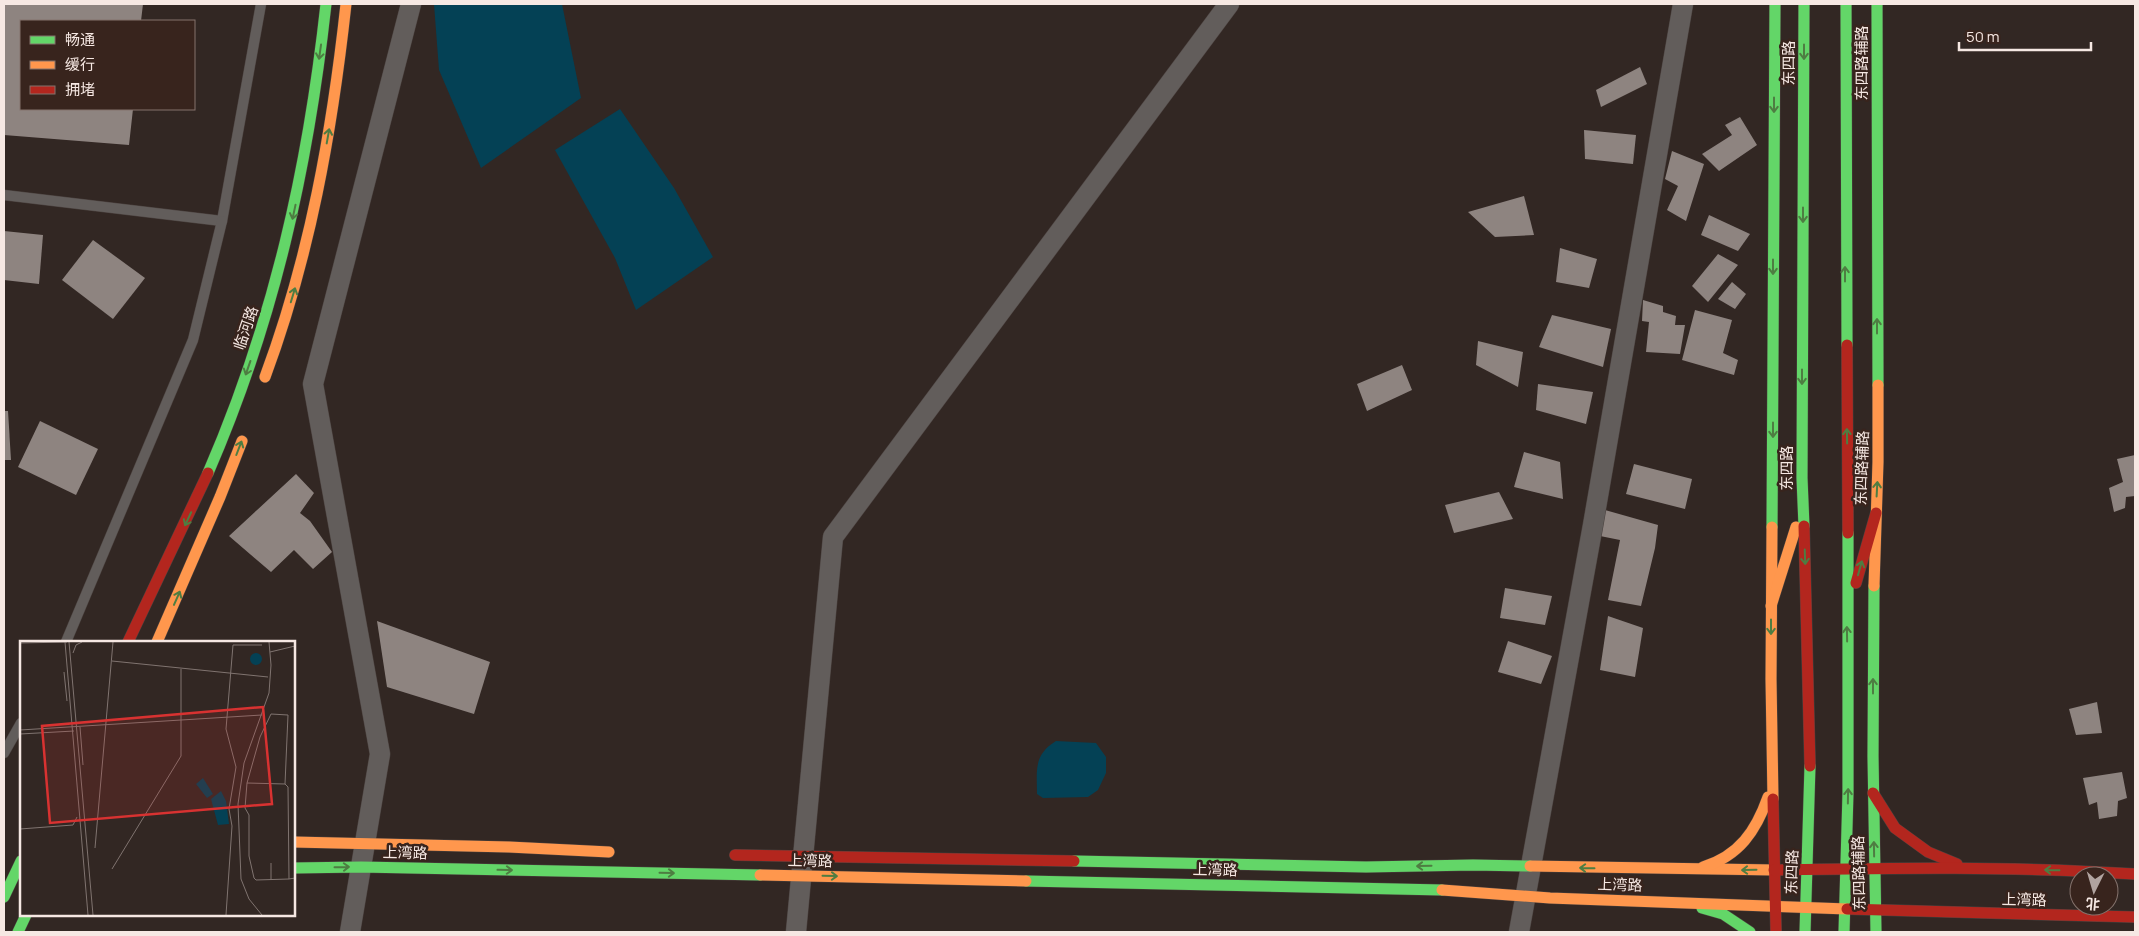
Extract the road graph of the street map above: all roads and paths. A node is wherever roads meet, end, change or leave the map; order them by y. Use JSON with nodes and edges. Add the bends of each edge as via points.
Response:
{"nodes":[{"id":1,"x":261,"y":4,"type":"edge"},
{"id":2,"x":326,"y":4,"type":"edge"},
{"id":3,"x":346,"y":4,"type":"edge"},
{"id":4,"x":411,"y":4,"type":"edge"},
{"id":5,"x":1229,"y":4,"type":"edge"},
{"id":6,"x":1683,"y":4,"type":"edge"},
{"id":7,"x":1775,"y":4,"type":"edge"},
{"id":8,"x":1804,"y":4,"type":"edge"},
{"id":9,"x":1846,"y":4,"type":"edge"},
{"id":10,"x":1877,"y":4,"type":"edge"},
{"id":11,"x":1888,"y":4,"type":"edge"},
{"id":12,"x":1877,"y":36,"type":"junction"},
{"id":13,"x":4,"y":195,"type":"edge"},
{"id":14,"x":222,"y":221,"type":"junction"},
{"id":15,"x":262,"y":386,"type":"dead end"},
{"id":16,"x":247,"y":427,"type":"dead end"},
{"id":17,"x":1803,"y":506,"type":"junction"},
{"id":18,"x":1876,"y":513,"type":"junction"},
{"id":19,"x":1772,"y":606,"type":"junction"},
{"id":20,"x":1847,"y":615,"type":"junction"},
{"id":21,"x":66,"y":641,"type":"edge"},
{"id":22,"x":128,"y":641,"type":"edge"},
{"id":23,"x":156,"y":641,"type":"edge"},
{"id":24,"x":1848,"y":721,"type":"junction"},
{"id":25,"x":20,"y":725,"type":"edge"},
{"id":26,"x":4,"y":754,"type":"edge"},
{"id":27,"x":1772,"y":773,"type":"junction"},
{"id":28,"x":1872,"y":791,"type":"junction"},
{"id":29,"x":295,"y":842,"type":"edge"},
{"id":30,"x":365,"y":844,"type":"junction"},
{"id":31,"x":620,"y":853,"type":"dead end"},
{"id":32,"x":725,"y":855,"type":"dead end"},
{"id":33,"x":20,"y":863,"type":"edge"},
{"id":34,"x":801,"y":866,"type":"junction"},
{"id":35,"x":1530,"y":866,"type":"junction"},
{"id":36,"x":361,"y":867,"type":"junction"},
{"id":37,"x":295,"y":868,"type":"edge"},
{"id":38,"x":1874,"y":868,"type":"junction"},
{"id":39,"x":1846,"y":869,"type":"junction"},
{"id":40,"x":1983,"y":869,"type":"junction"},
{"id":41,"x":1693,"y":870,"type":"junction"},
{"id":42,"x":1774,"y":870,"type":"junction"},
{"id":43,"x":1807,"y":870,"type":"junction"},
{"id":44,"x":2135,"y":874,"type":"edge"},
{"id":45,"x":1525,"y":896,"type":"junction"},
{"id":46,"x":4,"y":897,"type":"edge"},
{"id":47,"x":1674,"y":901,"type":"junction"},
{"id":48,"x":1775,"y":905,"type":"junction"},
{"id":49,"x":1806,"y":907,"type":"junction"},
{"id":50,"x":1845,"y":909,"type":"junction"},
{"id":51,"x":1875,"y":910,"type":"junction"},
{"id":52,"x":1981,"y":914,"type":"junction"},
{"id":53,"x":26,"y":916,"type":"edge"},
{"id":54,"x":2135,"y":917,"type":"edge"},
{"id":55,"x":1949,"y":922,"type":"dead end"},
{"id":56,"x":18,"y":932,"type":"edge"},
{"id":57,"x":350,"y":932,"type":"edge"},
{"id":58,"x":796,"y":932,"type":"edge"},
{"id":59,"x":1519,"y":932,"type":"edge"},
{"id":60,"x":1750,"y":932,"type":"edge"},
{"id":61,"x":1776,"y":932,"type":"edge"},
{"id":62,"x":1805,"y":932,"type":"edge"},
{"id":63,"x":1844,"y":932,"type":"edge"},
{"id":64,"x":1876,"y":932,"type":"edge"}],
"edges":[{"from":1,"to":14,"type":"lane"},
{"from":2,"to":22,"type":"main road","name":"临河路","one_way":true,"via":[[312,116],[293,216],[269,308],[232,417]]},
{"from":15,"to":3,"type":"main road","one_way":true,"via":[[295,287],[310,227],[339,68]]},
{"from":4,"to":30,"type":"street","via":[[313,384],[380,754]]},
{"from":5,"to":34,"type":"street","via":[[833,536]]},
{"from":6,"to":35,"type":"street","via":[[1595,515]]},
{"from":7,"to":19,"type":"main road","one_way":true},
{"from":8,"to":17,"type":"main road","name":"东四路","one_way":true},
{"from":20,"to":9,"type":"main road","one_way":true},
{"from":10,"to":12,"type":"main road","name":"东四路辅路"},
{"from":11,"to":12,"type":"main road"},
{"from":18,"to":12,"type":"main road","name":"东四路辅路","one_way":true},
{"from":13,"to":14,"type":"lane"},
{"from":14,"to":21,"type":"lane","via":[[193,340]]},
{"from":23,"to":16,"type":"main road","one_way":true},
{"from":17,"to":19,"type":"main road"},
{"from":17,"to":43,"type":"main road","name":"东四路","one_way":true,"via":[[1809,685]]},
{"from":20,"to":18,"type":"main road","one_way":true},
{"from":28,"to":18,"type":"main road","name":"东四路辅路","one_way":true},
{"from":19,"to":27,"type":"main road","one_way":true},
{"from":24,"to":20,"type":"main road","one_way":true},
{"from":24,"to":28,"type":"main road"},
{"from":39,"to":24,"type":"main road","one_way":true},
{"from":25,"to":26,"type":"lane"},
{"from":27,"to":41,"type":"main road","via":[[1765,807],[1750,837],[1727,859]]},
{"from":27,"to":42,"type":"main road"},
{"from":38,"to":28,"type":"main road","name":"东四路辅路","one_way":true},
{"from":28,"to":40,"type":"main road","via":[[1895,828],[1912,842],[1953,863]]},
{"from":29,"to":30,"type":"main road","name":"上湾路"},
{"from":30,"to":31,"type":"main road","name":"上湾路"},
{"from":30,"to":36,"type":"street"},
{"from":32,"to":34,"type":"main road","name":"上湾路"},
{"from":33,"to":46,"type":"main road"},
{"from":35,"to":34,"type":"main road","name":"上湾路","one_way":true},
{"from":36,"to":34,"type":"main road","name":"上湾路","one_way":true},
{"from":34,"to":45,"type":"main road","name":"上湾路","one_way":true,"via":[[1459,890]]},
{"from":34,"to":58,"type":"street"},
{"from":41,"to":35,"type":"main road","name":"上湾路","one_way":true},
{"from":35,"to":45,"type":"street"},
{"from":37,"to":36,"type":"main road","name":"上湾路","one_way":true},
{"from":36,"to":57,"type":"street"},
{"from":38,"to":39,"type":"main road","name":"上湾路"},
{"from":38,"to":40,"type":"main road","name":"上湾路"},
{"from":38,"to":51,"type":"main road","name":"东四路辅路"},
{"from":39,"to":43,"type":"main road","name":"上湾路"},
{"from":39,"to":50,"type":"main road"},
{"from":44,"to":40,"type":"main road","name":"上湾路","one_way":true},
{"from":42,"to":41,"type":"main road","name":"上湾路","one_way":true},
{"from":42,"to":43,"type":"main road","name":"上湾路"},
{"from":42,"to":48,"type":"main road"},
{"from":43,"to":49,"type":"main road","name":"东四路"},
{"from":45,"to":47,"type":"main road","name":"上湾路"},
{"from":45,"to":59,"type":"street"},
{"from":47,"to":48,"type":"main road","name":"上湾路"},
{"from":47,"to":60,"type":"main road","via":[[1723,914]]},
{"from":48,"to":49,"type":"main road","name":"上湾路"},
{"from":48,"to":61,"type":"main road"},
{"from":49,"to":50,"type":"main road","name":"上湾路"},
{"from":49,"to":62,"type":"main road","name":"东四路"},
{"from":50,"to":51,"type":"main road","name":"上湾路"},
{"from":50,"to":63,"type":"main road"},
{"from":51,"to":52,"type":"main road","name":"上湾路"},
{"from":51,"to":64,"type":"main road","name":"东四路辅路"},
{"from":52,"to":54,"type":"main road","name":"上湾路"},
{"from":52,"to":55,"type":"main road"},
{"from":53,"to":56,"type":"main road"}]}
